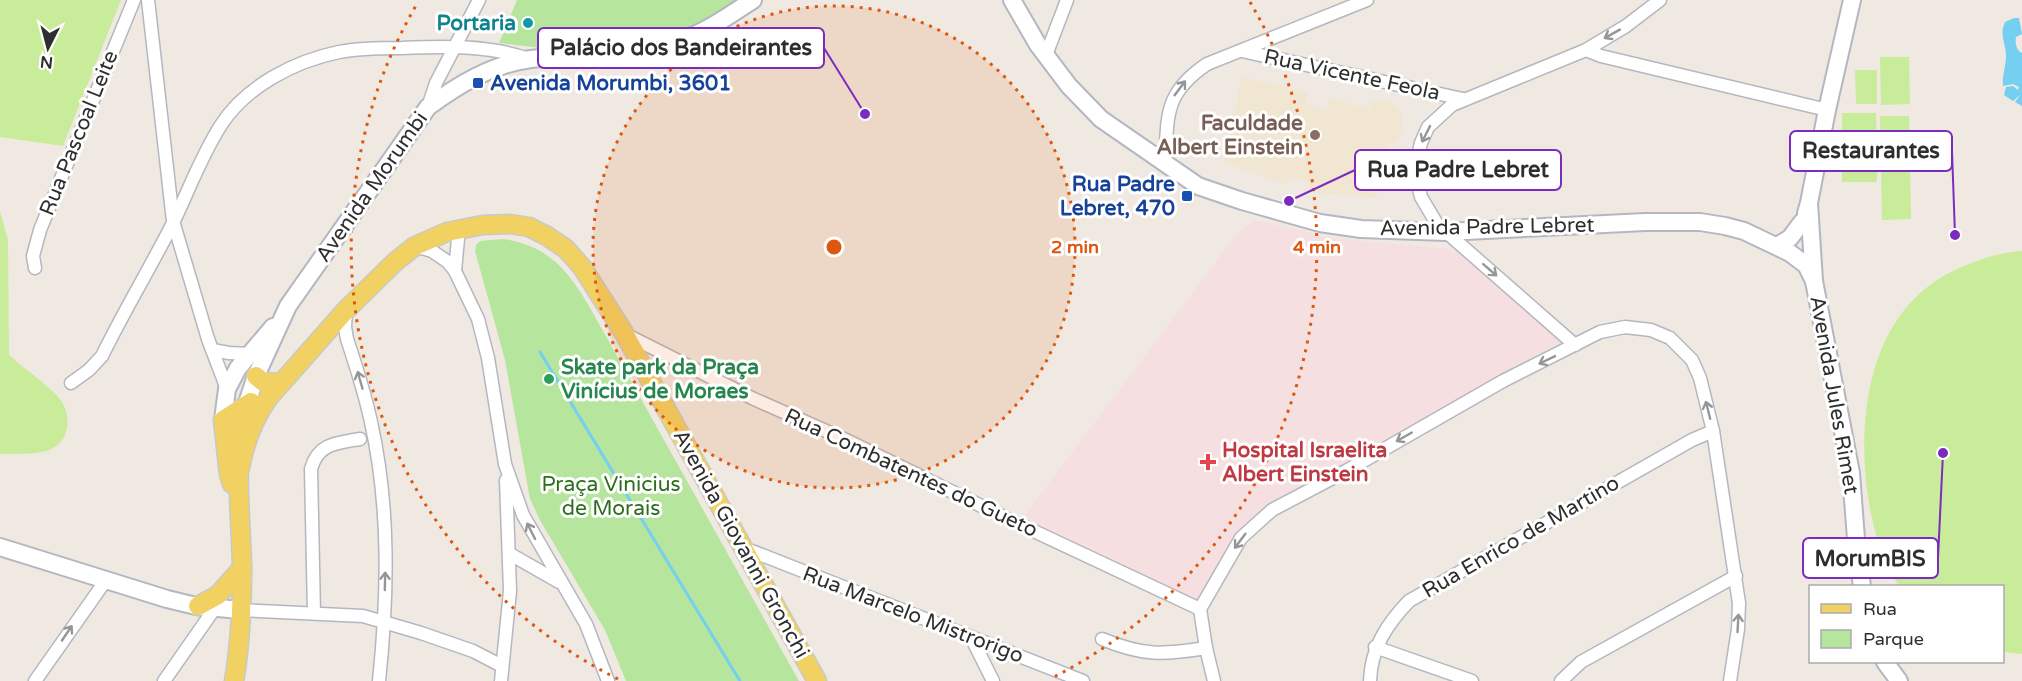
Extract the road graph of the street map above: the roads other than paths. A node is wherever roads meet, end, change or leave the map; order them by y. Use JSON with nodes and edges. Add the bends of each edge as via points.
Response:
{"nodes":[{"id":1,"x":134,"y":0,"type":"edge"},
{"id":2,"x":148,"y":0,"type":"edge"},
{"id":3,"x":479,"y":0,"type":"edge"},
{"id":4,"x":753,"y":0,"type":"edge"},
{"id":5,"x":1012,"y":0,"type":"edge"},
{"id":6,"x":1067,"y":0,"type":"edge"},
{"id":7,"x":1367,"y":0,"type":"edge"},
{"id":8,"x":1660,"y":0,"type":"edge"},
{"id":9,"x":1852,"y":0,"type":"edge"},
{"id":10,"x":456,"y":47,"type":"junction"},
{"id":11,"x":1587,"y":50,"type":"junction"},
{"id":12,"x":1242,"y":51,"type":"junction"},
{"id":13,"x":1046,"y":55,"type":"junction"},
{"id":14,"x":530,"y":60,"type":"junction"},
{"id":15,"x":1463,"y":99,"type":"junction"},
{"id":16,"x":428,"y":107,"type":"junction"},
{"id":17,"x":1827,"y":110,"type":"junction"},
{"id":18,"x":1165,"y":164,"type":"junction"},
{"id":19,"x":1809,"y":203,"type":"junction"},
{"id":20,"x":173,"y":221,"type":"junction"},
{"id":21,"x":1802,"y":222,"type":"junction"},
{"id":22,"x":459,"y":228,"type":"junction"},
{"id":23,"x":1446,"y":232,"type":"junction"},
{"id":24,"x":415,"y":246,"type":"junction"},
{"id":25,"x":1777,"y":246,"type":"junction"},
{"id":26,"x":1801,"y":261,"type":"junction"},
{"id":27,"x":35,"y":268,"type":"dead end"},
{"id":28,"x":455,"y":272,"type":"junction"},
{"id":29,"x":1814,"y":281,"type":"junction"},
{"id":30,"x":346,"y":310,"type":"junction"},
{"id":31,"x":282,"y":318,"type":"junction"},
{"id":32,"x":624,"y":333,"type":"junction"},
{"id":33,"x":1575,"y":345,"type":"junction"},
{"id":34,"x":212,"y":350,"type":"junction"},
{"id":35,"x":251,"y":354,"type":"junction"},
{"id":36,"x":256,"y":376,"type":"junction"},
{"id":37,"x":71,"y":383,"type":"dead end"},
{"id":38,"x":280,"y":383,"type":"junction"},
{"id":39,"x":226,"y":389,"type":"junction"},
{"id":40,"x":246,"y":406,"type":"junction"},
{"id":41,"x":223,"y":420,"type":"junction"},
{"id":42,"x":1713,"y":431,"type":"junction"},
{"id":43,"x":360,"y":439,"type":"dead end"},
{"id":44,"x":505,"y":464,"type":"junction"},
{"id":45,"x":240,"y":468,"type":"junction"},
{"id":46,"x":239,"y":506,"type":"junction"},
{"id":47,"x":0,"y":548,"type":"edge"},
{"id":48,"x":744,"y":548,"type":"junction"},
{"id":49,"x":510,"y":554,"type":"junction"},
{"id":50,"x":242,"y":568,"type":"junction"},
{"id":51,"x":1736,"y":576,"type":"junction"},
{"id":52,"x":106,"y":580,"type":"junction"},
{"id":53,"x":560,"y":582,"type":"junction"},
{"id":54,"x":1862,"y":585,"type":"edge"},
{"id":55,"x":207,"y":607,"type":"junction"},
{"id":56,"x":1200,"y":609,"type":"junction"},
{"id":57,"x":240,"y":610,"type":"junction"},
{"id":58,"x":314,"y":613,"type":"junction"},
{"id":59,"x":385,"y":623,"type":"junction"},
{"id":60,"x":971,"y":637,"type":"junction"},
{"id":61,"x":1102,"y":639,"type":"dead end"},
{"id":62,"x":1375,"y":647,"type":"junction"},
{"id":63,"x":1206,"y":648,"type":"junction"},
{"id":64,"x":1886,"y":663,"type":"edge"},
{"id":65,"x":502,"y":666,"type":"junction"},
{"id":66,"x":35,"y":681,"type":"edge"},
{"id":67,"x":164,"y":681,"type":"edge"},
{"id":68,"x":234,"y":681,"type":"edge"},
{"id":69,"x":379,"y":681,"type":"edge"},
{"id":70,"x":501,"y":681,"type":"edge"},
{"id":71,"x":608,"y":681,"type":"edge"},
{"id":72,"x":817,"y":681,"type":"edge"},
{"id":73,"x":993,"y":681,"type":"edge"},
{"id":74,"x":1083,"y":681,"type":"edge"},
{"id":75,"x":1214,"y":681,"type":"edge"},
{"id":76,"x":1370,"y":681,"type":"edge"},
{"id":77,"x":1472,"y":681,"type":"edge"},
{"id":78,"x":1561,"y":681,"type":"edge"},
{"id":79,"x":1730,"y":681,"type":"edge"},
{"id":80,"x":1899,"y":681,"type":"edge"}],
"edges":[{"from":1,"to":27,"type":"street","name":"Rua Pascoal Leite","via":[[40,230],[33,256]]},
{"from":2,"to":20,"type":"street"},
{"from":3,"to":10,"type":"street"},
{"from":4,"to":14,"type":"main road","name":"Avenida Morumbi","via":[[695,35],[601,55]]},
{"from":5,"to":13,"type":"main road","name":"Avenida Padre Lebret"},
{"from":6,"to":13,"type":"street"},
{"from":7,"to":12,"type":"street"},
{"from":8,"to":11,"type":"street","one_way":true},
{"from":9,"to":17,"type":"main road","name":"Avenida Jules Rimet"},
{"from":10,"to":14,"type":"street","via":[[512,53]]},
{"from":10,"to":16,"type":"street","via":[[434,87]]},
{"from":10,"to":20,"type":"street","via":[[339,52],[270,79],[244,98],[223,122]]},
{"from":11,"to":15,"type":"street"},
{"from":11,"to":17,"type":"street"},
{"from":12,"to":15,"type":"street","name":"Rua Vicente Feola"},
{"from":18,"to":12,"type":"street","one_way":true,"via":[[1168,112],[1177,91],[1207,64]]},
{"from":13,"to":18,"type":"main road","name":"Avenida Padre Lebret","via":[[1101,119]]},
{"from":14,"to":16,"type":"main road","name":"Avenida Morumbi","via":[[478,76]]},
{"from":15,"to":23,"type":"street","one_way":true,"via":[[1428,127],[1416,163],[1421,197]]},
{"from":16,"to":31,"type":"main road","name":"Avenida Morumbi"},
{"from":17,"to":19,"type":"main road","name":"Avenida Jules Rimet"},
{"from":18,"to":23,"type":"main road","name":"Avenida Padre Lebret","via":[[1198,186],[1320,223],[1361,229]]},
{"from":19,"to":21,"type":"main road","name":"Avenida Jules Rimet"},
{"from":19,"to":29,"type":"main road","name":"Avenida Jules Rimet"},
{"from":20,"to":34,"type":"street"},
{"from":20,"to":37,"type":"street","via":[[102,356]]},
{"from":21,"to":25,"type":"main road","via":[[1790,238]]},
{"from":21,"to":26,"type":"main road","name":"Avenida Jules Rimet"},
{"from":22,"to":24,"type":"main road","name":"Avenida Giovanni Gronchi"},
{"from":22,"to":28,"type":"street"},
{"from":22,"to":32,"type":"main road","name":"Avenida Giovanni Gronchi","via":[[510,224],[529,227],[547,236],[582,267]]},
{"from":23,"to":25,"type":"main road","name":"Avenida Padre Lebret","via":[[1700,222],[1744,231]]},
{"from":23,"to":33,"type":"street","one_way":true},
{"from":24,"to":28,"type":"street","via":[[440,255]]},
{"from":24,"to":30,"type":"main road","name":"Avenida Giovanni Gronchi"},
{"from":25,"to":26,"type":"main road","name":"Avenida Padre Lebret"},
{"from":26,"to":29,"type":"main road","name":"Avenida Padre Lebret"},
{"from":28,"to":44,"type":"street","via":[[478,319]]},
{"from":29,"to":54,"type":"main road","name":"Avenida Jules Rimet","via":[[1851,473]]},
{"from":30,"to":38,"type":"main road","name":"Avenida Giovanni Gronchi"},
{"from":59,"to":30,"type":"street","one_way":true,"via":[[386,559],[380,474],[371,422],[347,339]]},
{"from":31,"to":35,"type":"main road","name":"Avenida Morumbi"},
{"from":31,"to":36,"type":"main road","name":"Avenida Morumbi"},
{"from":32,"to":48,"type":"main road","name":"Avenida Giovanni Gronchi"},
{"from":32,"to":56,"type":"street","name":"Rua Combatentes do Gueto","via":[[754,399]]},
{"from":42,"to":33,"type":"street","one_way":true,"via":[[1692,360],[1670,338],[1651,330],[1625,327],[1600,332]]},
{"from":33,"to":56,"type":"street","one_way":true,"via":[[1272,510],[1241,538]]},
{"from":34,"to":35,"type":"street"},
{"from":34,"to":39,"type":"street"},
{"from":35,"to":39,"type":"main road","name":"Avenida Morumbi"},
{"from":36,"to":38,"type":"main road","via":[[263,382]]},
{"from":36,"to":40,"type":"main road","name":"Avenida Morumbi"},
{"from":38,"to":40,"type":"main road","name":"Avenida Giovanni Gronchi"},
{"from":38,"to":45,"type":"main road","name":"Avenida Giovanni Gronchi","via":[[253,423]]},
{"from":39,"to":41,"type":"main road","name":"Avenida Morumbi"},
{"from":40,"to":41,"type":"main road","name":"Avenida Giovanni Gronchi"},
{"from":40,"to":45,"type":"main road","name":"Avenida Morumbi"},
{"from":41,"to":46,"type":"main road","name":"Avenida Morumbi","via":[[229,474]]},
{"from":42,"to":51,"type":"street"},
{"from":42,"to":62,"type":"street","name":"Rua Enrico de Martino","via":[[1425,590],[1394,616]]},
{"from":43,"to":58,"type":"street","via":[[320,450],[311,469]]},
{"from":44,"to":49,"type":"street"},
{"from":53,"to":44,"type":"street","one_way":true,"via":[[523,515]]},
{"from":45,"to":46,"type":"main road","name":"Avenida Morumbi"},
{"from":46,"to":50,"type":"main road","name":"Avenida Morumbi"},
{"from":47,"to":52,"type":"main road"},
{"from":48,"to":60,"type":"street","name":"Rua Marcelo Mistrorigo"},
{"from":48,"to":72,"type":"main road","name":"Avenida Giovanni Gronchi"},
{"from":49,"to":53,"type":"street"},
{"from":49,"to":65,"type":"street"},
{"from":50,"to":55,"type":"main road"},
{"from":50,"to":57,"type":"main road","name":"Avenida Morumbi"},
{"from":51,"to":78,"type":"street","via":[[1581,662]]},
{"from":79,"to":51,"type":"street","one_way":true,"via":[[1738,628]]},
{"from":52,"to":55,"type":"main road"},
{"from":66,"to":52,"type":"street","one_way":true},
{"from":53,"to":71,"type":"street","via":[[586,624]]},
{"from":55,"to":57,"type":"main road"},
{"from":55,"to":67,"type":"street"},
{"from":56,"to":63,"type":"street"},
{"from":57,"to":58,"type":"street"},
{"from":57,"to":68,"type":"main road","name":"Avenida Morumbi"},
{"from":58,"to":59,"type":"street","via":[[363,616]]},
{"from":59,"to":65,"type":"street","via":[[473,651]]},
{"from":59,"to":69,"type":"street"},
{"from":60,"to":73,"type":"street"},
{"from":60,"to":74,"type":"street","name":"Rua Marcelo Mistrorigo"},
{"from":61,"to":63,"type":"street","via":[[1145,653]]},
{"from":62,"to":76,"type":"street","name":"Rua Enrico de Martino"},
{"from":62,"to":77,"type":"street"},
{"from":63,"to":75,"type":"street"},
{"from":64,"to":80,"type":"main road"},
{"from":65,"to":70,"type":"street"}]}
